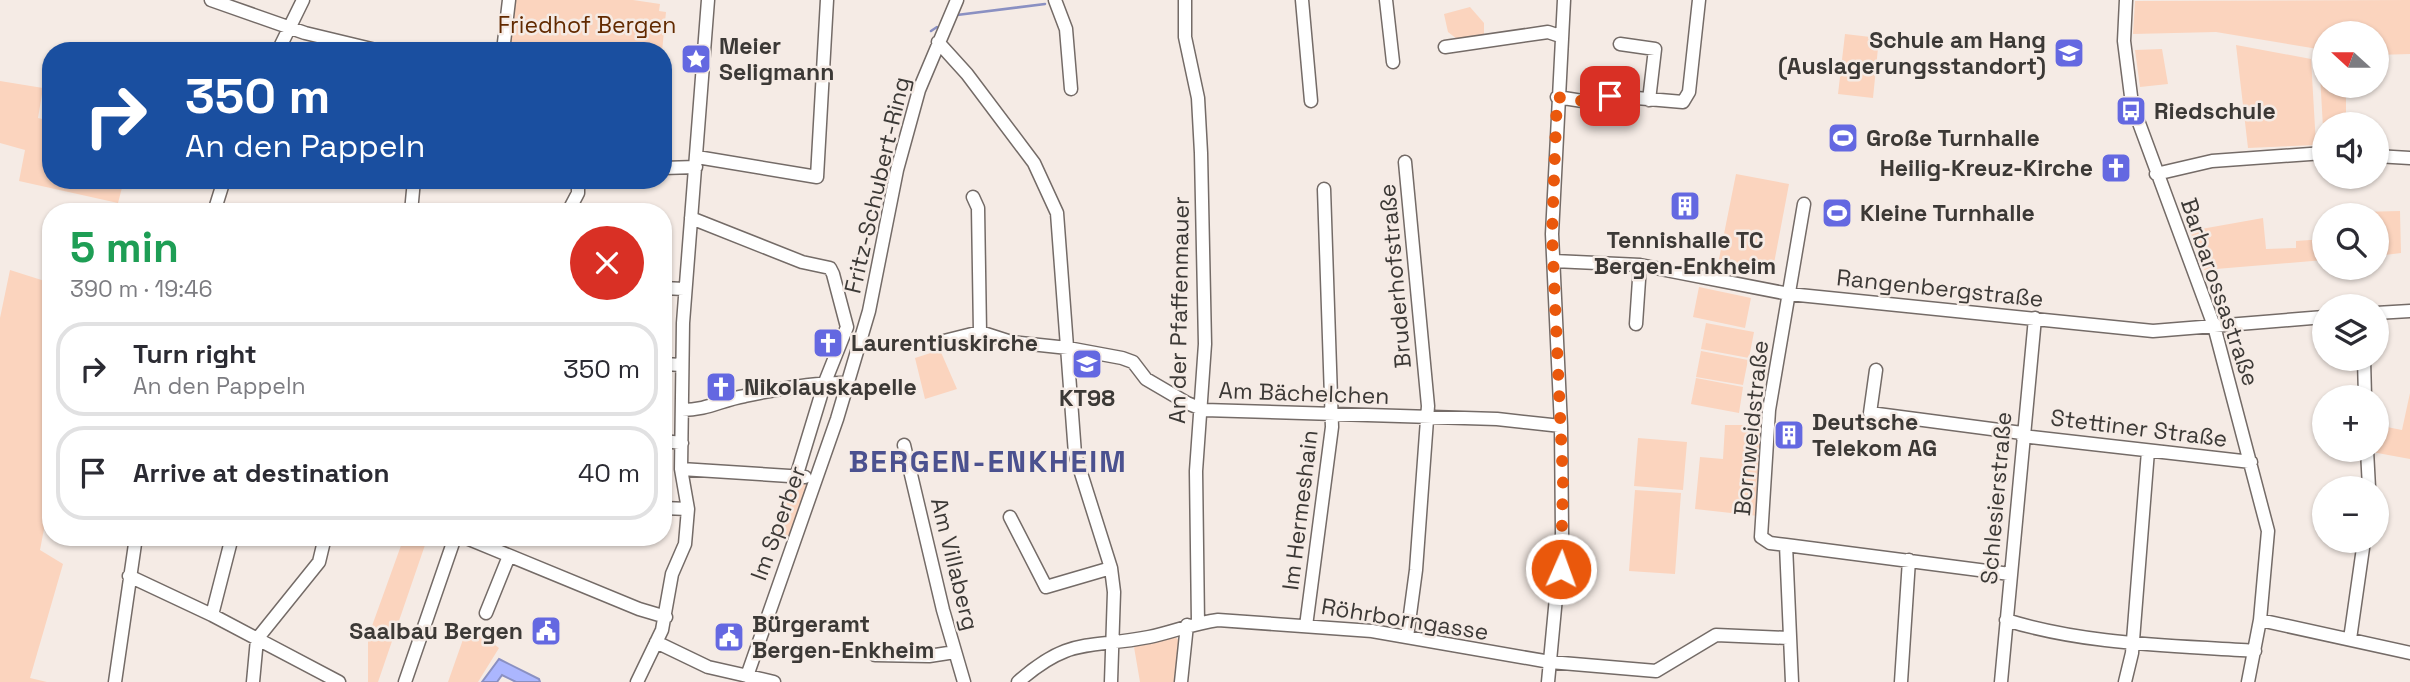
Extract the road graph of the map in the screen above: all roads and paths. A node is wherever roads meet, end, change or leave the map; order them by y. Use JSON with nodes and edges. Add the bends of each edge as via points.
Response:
{"nodes":[{"id":1,"x":211,"y":0,"type":"edge"},
{"id":2,"x":303,"y":0,"type":"edge"},
{"id":3,"x":509,"y":0,"type":"edge"},
{"id":4,"x":708,"y":0,"type":"edge"},
{"id":5,"x":827,"y":0,"type":"edge"},
{"id":6,"x":957,"y":0,"type":"edge"},
{"id":7,"x":1055,"y":0,"type":"edge"},
{"id":8,"x":1185,"y":0,"type":"edge"},
{"id":9,"x":1302,"y":0,"type":"edge"},
{"id":10,"x":1386,"y":0,"type":"edge"},
{"id":11,"x":1564,"y":0,"type":"edge"},
{"id":12,"x":1699,"y":0,"type":"edge"},
{"id":13,"x":2126,"y":0,"type":"edge"},
{"id":14,"x":289,"y":27,"type":"junction"},
{"id":15,"x":1560,"y":36,"type":"junction"},
{"id":16,"x":282,"y":42,"type":"edge"},
{"id":17,"x":346,"y":42,"type":"edge"},
{"id":18,"x":504,"y":42,"type":"edge"},
{"id":19,"x":938,"y":42,"type":"junction"},
{"id":20,"x":1620,"y":44,"type":"dead end"},
{"id":21,"x":1445,"y":47,"type":"dead end"},
{"id":22,"x":1393,"y":62,"type":"dead end"},
{"id":23,"x":1070,"y":89,"type":"dead end"},
{"id":24,"x":1557,"y":97,"type":"junction"},
{"id":25,"x":1649,"y":100,"type":"junction"},
{"id":26,"x":1311,"y":101,"type":"dead end"},
{"id":27,"x":2312,"y":154,"type":"edge"},
{"id":28,"x":2389,"y":157,"type":"edge"},
{"id":29,"x":2410,"y":158,"type":"edge"},
{"id":30,"x":696,"y":162,"type":"junction"},
{"id":31,"x":1405,"y":162,"type":"dead end"},
{"id":32,"x":672,"y":166,"type":"edge"},
{"id":33,"x":2156,"y":174,"type":"junction"},
{"id":34,"x":1324,"y":189,"type":"dead end"},
{"id":35,"x":972,"y":197,"type":"dead end"},
{"id":36,"x":1804,"y":204,"type":"dead end"},
{"id":37,"x":691,"y":218,"type":"junction"},
{"id":38,"x":1554,"y":261,"type":"junction"},
{"id":39,"x":1640,"y":265,"type":"junction"},
{"id":40,"x":672,"y":288,"type":"edge"},
{"id":41,"x":684,"y":289,"type":"junction"},
{"id":42,"x":1789,"y":294,"type":"junction"},
{"id":43,"x":2410,"y":311,"type":"edge"},
{"id":44,"x":2389,"y":312,"type":"edge"},
{"id":45,"x":2035,"y":318,"type":"junction"},
{"id":46,"x":2312,"y":318,"type":"edge"},
{"id":47,"x":1636,"y":324,"type":"dead end"},
{"id":48,"x":2214,"y":326,"type":"junction"},
{"id":49,"x":980,"y":332,"type":"junction"},
{"id":50,"x":944,"y":341,"type":"dead end"},
{"id":51,"x":1068,"y":348,"type":"junction"},
{"id":52,"x":672,"y":364,"type":"edge"},
{"id":53,"x":682,"y":365,"type":"junction"},
{"id":54,"x":1876,"y":370,"type":"dead end"},
{"id":55,"x":825,"y":382,"type":"junction"},
{"id":56,"x":847,"y":383,"type":"junction"},
{"id":57,"x":1200,"y":408,"type":"junction"},
{"id":58,"x":682,"y":410,"type":"junction"},
{"id":59,"x":1332,"y":416,"type":"junction"},
{"id":60,"x":1428,"y":419,"type":"junction"},
{"id":61,"x":1562,"y":426,"type":"junction"},
{"id":62,"x":2022,"y":435,"type":"junction"},
{"id":63,"x":672,"y":442,"type":"edge"},
{"id":64,"x":682,"y":443,"type":"junction"},
{"id":65,"x":904,"y":445,"type":"dead end"},
{"id":66,"x":2148,"y":451,"type":"junction"},
{"id":67,"x":2251,"y":462,"type":"junction"},
{"id":68,"x":681,"y":469,"type":"junction"},
{"id":69,"x":797,"y":474,"type":"junction"},
{"id":70,"x":815,"y":481,"type":"junction"},
{"id":71,"x":672,"y":508,"type":"edge"},
{"id":72,"x":688,"y":509,"type":"junction"},
{"id":73,"x":1010,"y":517,"type":"dead end"},
{"id":74,"x":1786,"y":545,"type":"junction"},
{"id":75,"x":134,"y":546,"type":"edge"},
{"id":76,"x":230,"y":546,"type":"edge"},
{"id":77,"x":323,"y":546,"type":"edge"},
{"id":78,"x":452,"y":546,"type":"edge"},
{"id":79,"x":485,"y":546,"type":"edge"},
{"id":80,"x":2362,"y":553,"type":"edge"},
{"id":81,"x":509,"y":556,"type":"junction"},
{"id":82,"x":1909,"y":560,"type":"junction"},
{"id":83,"x":1111,"y":568,"type":"junction"},
{"id":84,"x":2010,"y":573,"type":"junction"},
{"id":85,"x":129,"y":576,"type":"junction"},
{"id":86,"x":486,"y":614,"type":"dead end"},
{"id":87,"x":212,"y":615,"type":"junction"},
{"id":88,"x":666,"y":617,"type":"junction"},
{"id":89,"x":2006,"y":620,"type":"junction"},
{"id":90,"x":2260,"y":621,"type":"junction"},
{"id":91,"x":1192,"y":624,"type":"junction"},
{"id":92,"x":1306,"y":626,"type":"junction"},
{"id":93,"x":1407,"y":638,"type":"junction"},
{"id":94,"x":1788,"y":638,"type":"junction"},
{"id":95,"x":257,"y":639,"type":"junction"},
{"id":96,"x":2350,"y":639,"type":"junction"},
{"id":97,"x":1111,"y":641,"type":"junction"},
{"id":98,"x":656,"y":642,"type":"junction"},
{"id":99,"x":2132,"y":643,"type":"junction"},
{"id":100,"x":955,"y":652,"type":"junction"},
{"id":101,"x":2255,"y":652,"type":"junction"},
{"id":102,"x":2410,"y":653,"type":"edge"},
{"id":103,"x":875,"y":655,"type":"dead end"},
{"id":104,"x":1550,"y":662,"type":"junction"},
{"id":105,"x":747,"y":676,"type":"junction"},
{"id":106,"x":767,"y":681,"type":"edge"},
{"id":107,"x":115,"y":682,"type":"edge"},
{"id":108,"x":253,"y":682,"type":"edge"},
{"id":109,"x":339,"y":682,"type":"edge"},
{"id":110,"x":405,"y":682,"type":"edge"},
{"id":111,"x":637,"y":682,"type":"edge"},
{"id":112,"x":964,"y":682,"type":"edge"},
{"id":113,"x":1018,"y":682,"type":"edge"},
{"id":114,"x":1111,"y":682,"type":"edge"},
{"id":115,"x":1181,"y":682,"type":"edge"},
{"id":116,"x":1548,"y":682,"type":"edge"},
{"id":117,"x":1792,"y":682,"type":"edge"},
{"id":118,"x":1901,"y":682,"type":"edge"},
{"id":119,"x":2001,"y":682,"type":"edge"},
{"id":120,"x":2125,"y":682,"type":"edge"},
{"id":121,"x":2248,"y":682,"type":"edge"}],
"edges":[{"from":1,"to":14,"type":"street"},
{"from":2,"to":14,"type":"street"},
{"from":3,"to":18,"type":"street"},
{"from":4,"to":30,"type":"street"},
{"from":5,"to":30,"type":"street","via":[[817,177]]},
{"from":6,"to":19,"type":"street","name":"Fritz-Schubert-Ring"},
{"from":7,"to":23,"type":"street","via":[[1066,29]]},
{"from":8,"to":57,"type":"street","name":"An der Pfaffenmauer","via":[[1185,37],[1201,137],[1205,344]]},
{"from":9,"to":26,"type":"street"},
{"from":10,"to":22,"type":"street"},
{"from":11,"to":15,"type":"street"},
{"from":12,"to":25,"type":"street","via":[[1688,96],[1680,103]]},
{"from":13,"to":33,"type":"street","name":"Barbarossastraße","via":[[2124,41],[2132,104]]},
{"from":14,"to":16,"type":"street"},
{"from":14,"to":17,"type":"street"},
{"from":15,"to":21,"type":"street","via":[[1548,32]]},
{"from":15,"to":24,"type":"street"},
{"from":19,"to":51,"type":"street","via":[[1034,163],[1049,192],[1061,239]]},
{"from":19,"to":56,"type":"street","name":"Fritz-Schubert-Ring","via":[[914,107],[877,276]]},
{"from":20,"to":25,"type":"street","via":[[1655,49]]},
{"from":24,"to":25,"type":"street","via":[[1589,102],[1613,96]]},
{"from":24,"to":38,"type":"street"},
{"from":27,"to":33,"type":"street","via":[[2212,161]]},
{"from":28,"to":29,"type":"street"},
{"from":30,"to":32,"type":"street"},
{"from":30,"to":37,"type":"street"},
{"from":31,"to":60,"type":"street","name":"Bruderhofstraße"},
{"from":33,"to":48,"type":"street","name":"Barbarossastraße"},
{"from":34,"to":59,"type":"street","name":"Im Hermeshain"},
{"from":35,"to":49,"type":"street","via":[[978,208]]},
{"from":36,"to":42,"type":"street","name":"Bornweidstraße"},
{"from":37,"to":41,"type":"street"},
{"from":37,"to":55,"type":"street","name":"Im Sperber","via":[[802,262],[830,268],[847,327]]},
{"from":38,"to":39,"type":"street","name":"Rangenbergstraße"},
{"from":38,"to":61,"type":"street"},
{"from":39,"to":42,"type":"street","name":"Rangenbergstraße"},
{"from":39,"to":47,"type":"street"},
{"from":40,"to":41,"type":"street"},
{"from":41,"to":53,"type":"street"},
{"from":42,"to":45,"type":"street","name":"Rangenbergstraße"},
{"from":42,"to":74,"type":"street","name":"Bornweidstraße","via":[[1769,410],[1761,531],[1764,541]]},
{"from":43,"to":44,"type":"street"},
{"from":45,"to":48,"type":"street","name":"Rangenbergstraße","via":[[2153,331]]},
{"from":45,"to":62,"type":"street","name":"Schlesierstraße"},
{"from":46,"to":48,"type":"street","name":"Rangenbergstraße"},
{"from":48,"to":67,"type":"street","name":"Barbarossastraße"},
{"from":49,"to":50,"type":"street"},
{"from":49,"to":51,"type":"street","name":"Am Bächelchen","via":[[1011,342]]},
{"from":51,"to":57,"type":"street","name":"Am Bächelchen","via":[[1128,359],[1146,379]]},
{"from":51,"to":83,"type":"street","via":[[1076,461]]},
{"from":52,"to":53,"type":"street"},
{"from":53,"to":58,"type":"street"},
{"from":54,"to":62,"type":"street","name":"Stettiner Straße","via":[[1870,414]]},
{"from":55,"to":56,"type":"street"},
{"from":55,"to":58,"type":"street","via":[[743,396],[703,410]]},
{"from":55,"to":69,"type":"street","name":"Im Sperber"},
{"from":56,"to":70,"type":"street","name":"Im Sperber"},
{"from":57,"to":59,"type":"street","name":"Am Bächelchen"},
{"from":57,"to":91,"type":"street","name":"An der Pfaffenmauer"},
{"from":58,"to":64,"type":"street"},
{"from":59,"to":60,"type":"street","name":"Am Bächelchen"},
{"from":59,"to":92,"type":"street","name":"Im Hermeshain"},
{"from":60,"to":61,"type":"street","name":"Am Bächelchen","via":[[1497,419]]},
{"from":60,"to":93,"type":"street","name":"Bruderhofstraße"},
{"from":61,"to":104,"type":"street","via":[[1561,569]]},
{"from":62,"to":66,"type":"street","name":"Stettiner Straße"},
{"from":62,"to":84,"type":"street","name":"Schlesierstraße"},
{"from":63,"to":64,"type":"street"},
{"from":64,"to":68,"type":"street"},
{"from":65,"to":100,"type":"street","name":"Am Villaberg"},
{"from":66,"to":67,"type":"street","name":"Stettiner Straße"},
{"from":66,"to":99,"type":"street"},
{"from":67,"to":90,"type":"street","name":"Barbarossastraße","via":[[2269,535]]},
{"from":68,"to":69,"type":"street"},
{"from":68,"to":72,"type":"street"},
{"from":69,"to":70,"type":"street"},
{"from":70,"to":105,"type":"street","name":"Im Sperber"},
{"from":71,"to":72,"type":"street"},
{"from":72,"to":88,"type":"street","via":[[685,544],[672,574]]},
{"from":73,"to":83,"type":"street","via":[[1046,587]]},
{"from":74,"to":82,"type":"street"},
{"from":74,"to":94,"type":"street"},
{"from":75,"to":85,"type":"street"},
{"from":76,"to":87,"type":"street"},
{"from":77,"to":95,"type":"street","via":[[319,562]]},
{"from":78,"to":110,"type":"street"},
{"from":79,"to":81,"type":"street"},
{"from":80,"to":96,"type":"street"},
{"from":81,"to":86,"type":"street"},
{"from":81,"to":88,"type":"street"},
{"from":82,"to":84,"type":"street"},
{"from":82,"to":118,"type":"street"},
{"from":83,"to":97,"type":"street"},
{"from":84,"to":89,"type":"street","name":"Schlesierstraße"},
{"from":85,"to":87,"type":"street"},
{"from":85,"to":107,"type":"street"},
{"from":87,"to":95,"type":"street"},
{"from":88,"to":98,"type":"street"},
{"from":89,"to":99,"type":"street","via":[[2080,639]]},
{"from":89,"to":119,"type":"street","name":"Schlesierstraße"},
{"from":90,"to":96,"type":"street"},
{"from":90,"to":101,"type":"street","name":"Barbarossastraße"},
{"from":91,"to":92,"type":"street","name":"Röhrborngasse","via":[[1239,620]]},
{"from":91,"to":97,"type":"street","name":"Röhrborngasse","via":[[1145,638]]},
{"from":91,"to":115,"type":"street","name":"An der Pfaffenmauer"},
{"from":92,"to":93,"type":"street","name":"Röhrborngasse"},
{"from":93,"to":104,"type":"street","name":"Röhrborngasse"},
{"from":94,"to":104,"type":"street","name":"Röhrborngasse","via":[[1716,635],[1659,671]]},
{"from":94,"to":117,"type":"street"},
{"from":95,"to":108,"type":"street"},
{"from":95,"to":109,"type":"street"},
{"from":96,"to":102,"type":"street"},
{"from":97,"to":113,"type":"street","name":"Röhrborngasse","via":[[1058,652]]},
{"from":97,"to":114,"type":"street"},
{"from":98,"to":105,"type":"street","via":[[708,667]]},
{"from":98,"to":111,"type":"street"},
{"from":99,"to":101,"type":"street"},
{"from":99,"to":120,"type":"street"},
{"from":100,"to":103,"type":"street","name":"Am Villaberg"},
{"from":100,"to":112,"type":"street","name":"Am Villaberg"},
{"from":101,"to":121,"type":"street","name":"Barbarossastraße"},
{"from":104,"to":116,"type":"street"},
{"from":105,"to":106,"type":"street"}]}
